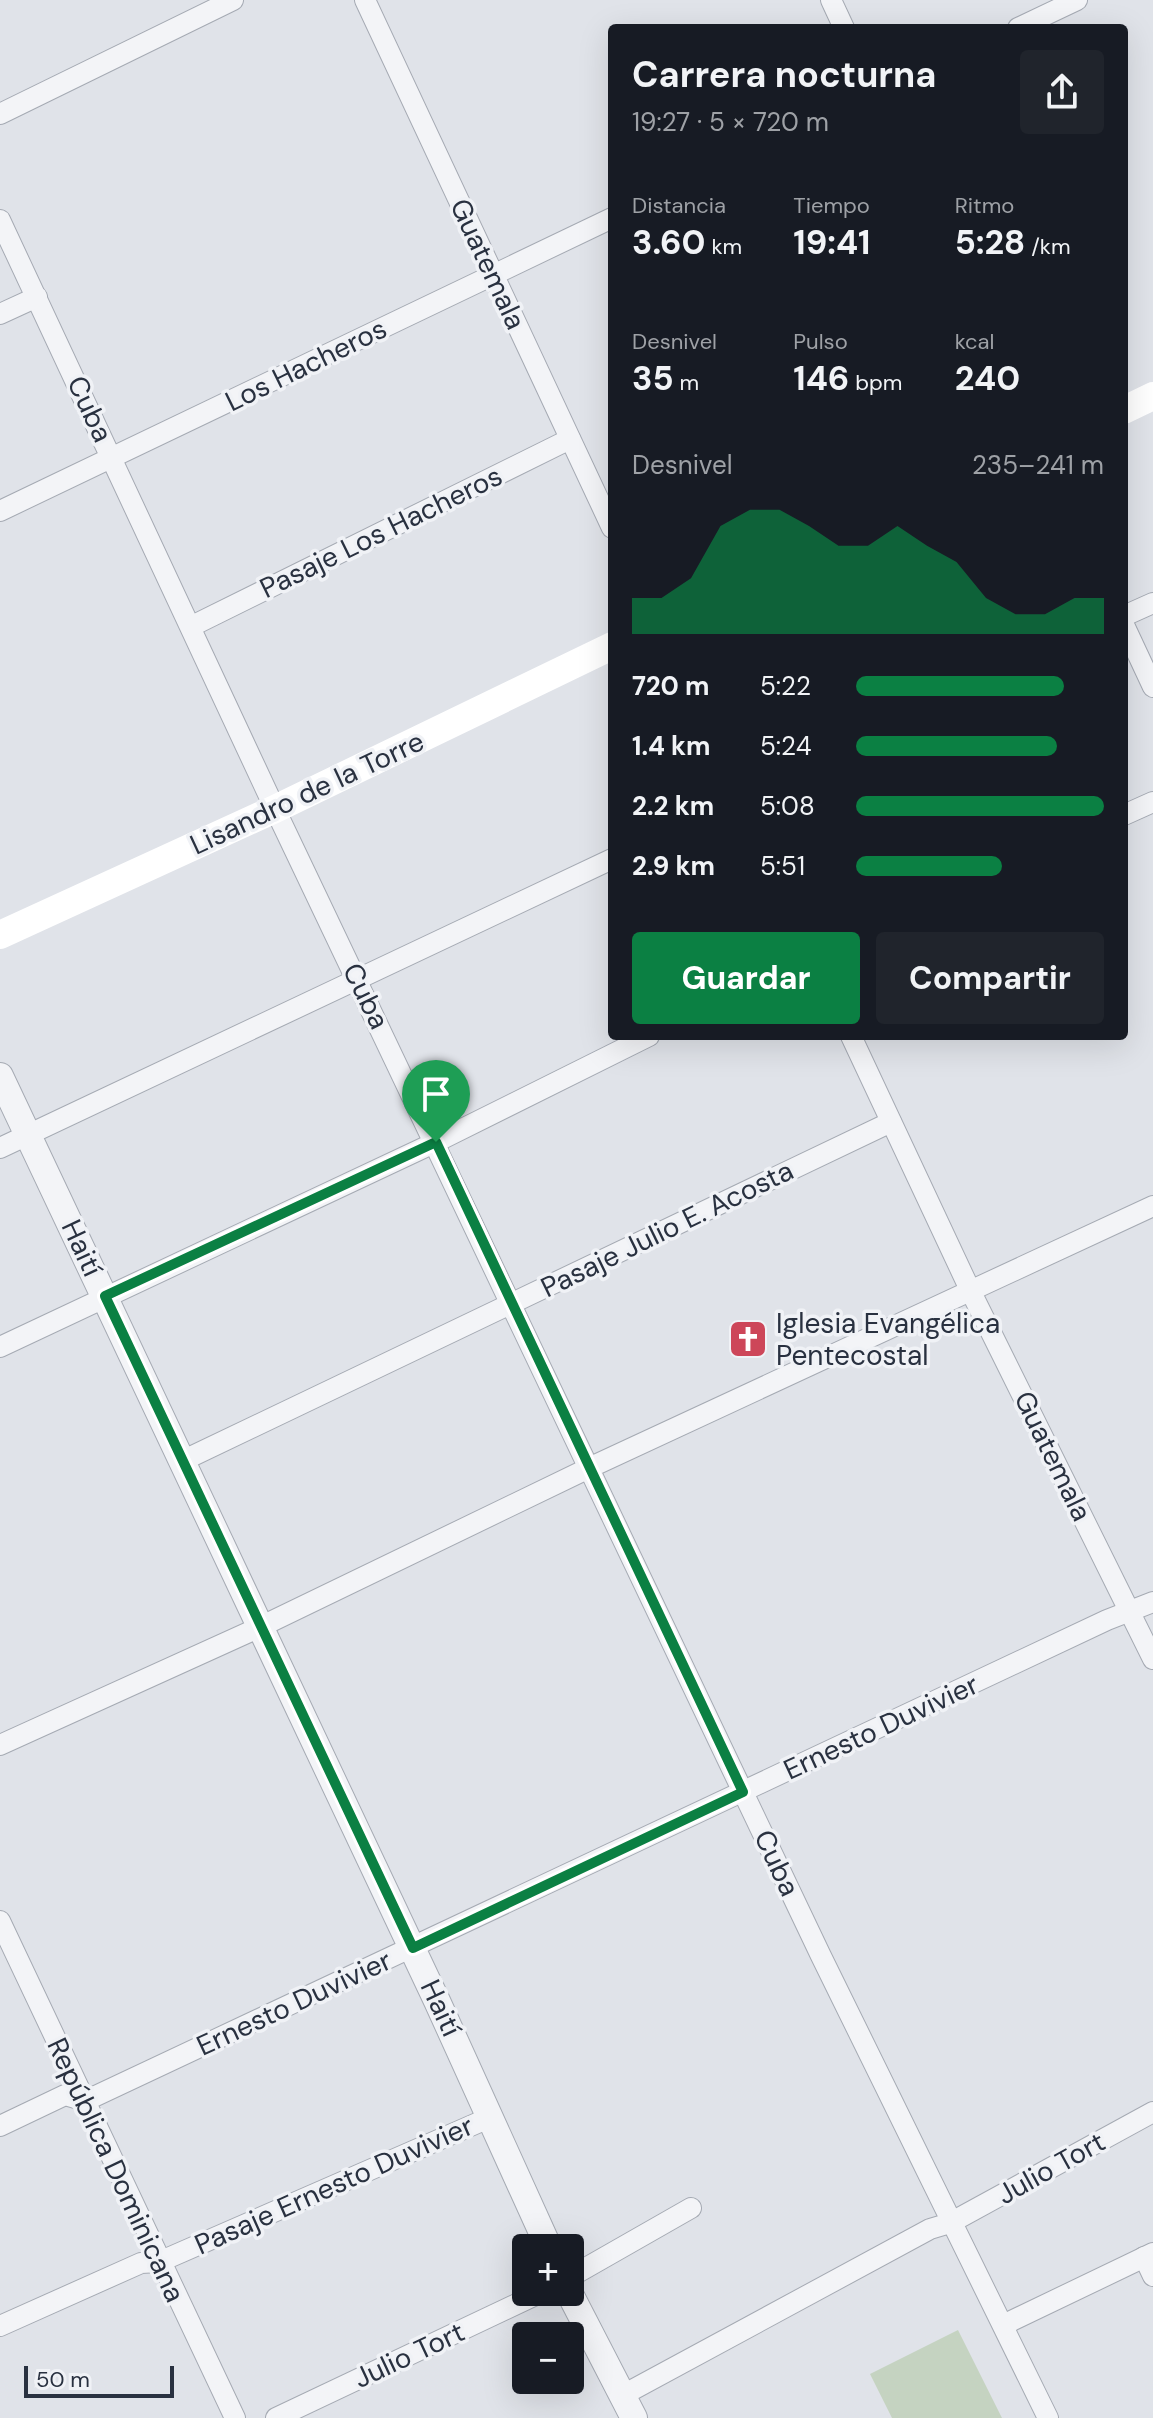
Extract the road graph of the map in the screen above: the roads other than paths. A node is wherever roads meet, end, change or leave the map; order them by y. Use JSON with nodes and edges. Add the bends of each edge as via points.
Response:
{"nodes":[{"id":1,"x":233,"y":0,"type":"edge"},
{"id":2,"x":365,"y":0,"type":"edge"},
{"id":3,"x":831,"y":0,"type":"edge"},
{"id":4,"x":1077,"y":0,"type":"edge"},
{"id":5,"x":842,"y":24,"type":"edge"},
{"id":6,"x":1026,"y":24,"type":"edge"},
{"id":7,"x":0,"y":114,"type":"edge"},
{"id":8,"x":0,"y":220,"type":"edge"},
{"id":9,"x":608,"y":220,"type":"edge"},
{"id":10,"x":491,"y":274,"type":"junction"},
{"id":11,"x":37,"y":297,"type":"junction"},
{"id":12,"x":0,"y":314,"type":"edge"},
{"id":13,"x":1153,"y":396,"type":"edge"},
{"id":14,"x":1128,"y":408,"type":"edge"},
{"id":15,"x":570,"y":439,"type":"junction"},
{"id":16,"x":114,"y":459,"type":"junction"},
{"id":17,"x":0,"y":511,"type":"edge"},
{"id":18,"x":608,"y":520,"type":"edge"},
{"id":19,"x":1153,"y":603,"type":"edge"},
{"id":20,"x":1128,"y":614,"type":"edge"},
{"id":21,"x":192,"y":626,"type":"junction"},
{"id":22,"x":1128,"y":634,"type":"edge"},
{"id":23,"x":608,"y":648,"type":"edge"},
{"id":24,"x":1153,"y":687,"type":"edge"},
{"id":25,"x":1153,"y":802,"type":"edge"},
{"id":26,"x":275,"y":809,"type":"junction"},
{"id":27,"x":1128,"y":813,"type":"edge"},
{"id":28,"x":608,"y":861,"type":"edge"},
{"id":29,"x":0,"y":935,"type":"edge"},
{"id":30,"x":357,"y":978,"type":"junction"},
{"id":31,"x":641,"y":1040,"type":"edge"},
{"id":32,"x":853,"y":1040,"type":"edge"},
{"id":33,"x":0,"y":1076,"type":"edge"},
{"id":34,"x":891,"y":1122,"type":"junction"},
{"id":35,"x":28,"y":1135,"type":"junction"},
{"id":36,"x":436,"y":1142,"type":"junction"},
{"id":37,"x":0,"y":1148,"type":"edge"},
{"id":38,"x":1153,"y":1206,"type":"edge"},
{"id":39,"x":971,"y":1292,"type":"junction"},
{"id":40,"x":105,"y":1296,"type":"junction"},
{"id":41,"x":512,"y":1303,"type":"junction"},
{"id":42,"x":0,"y":1347,"type":"edge"},
{"id":43,"x":182,"y":1461,"type":"junction"},
{"id":44,"x":591,"y":1467,"type":"junction"},
{"id":45,"x":1153,"y":1602,"type":"edge"},
{"id":46,"x":1130,"y":1613,"type":"junction"},
{"id":47,"x":260,"y":1627,"type":"junction"},
{"id":48,"x":1153,"y":1659,"type":"edge"},
{"id":49,"x":0,"y":1745,"type":"edge"},
{"id":50,"x":743,"y":1792,"type":"junction"},
{"id":51,"x":3,"y":1933,"type":"edge"},
{"id":52,"x":413,"y":1948,"type":"junction"},
{"id":53,"x":85,"y":2101,"type":"junction"},
{"id":54,"x":1153,"y":2112,"type":"edge"},
{"id":55,"x":491,"y":2117,"type":"junction"},
{"id":56,"x":0,"y":2126,"type":"edge"},
{"id":57,"x":691,"y":2208,"type":"dead end"},
{"id":58,"x":950,"y":2223,"type":"junction"},
{"id":59,"x":543,"y":2234,"type":"edge"},
{"id":60,"x":159,"y":2262,"type":"junction"},
{"id":61,"x":1150,"y":2262,"type":"edge"},
{"id":62,"x":584,"y":2269,"type":"edge"},
{"id":63,"x":512,"y":2306,"type":"edge"},
{"id":64,"x":576,"y":2306,"type":"edge"},
{"id":65,"x":1003,"y":2325,"type":"junction"},
{"id":66,"x":0,"y":2326,"type":"edge"},
{"id":67,"x":628,"y":2406,"type":"edge"},
{"id":68,"x":235,"y":2418,"type":"edge"},
{"id":69,"x":276,"y":2418,"type":"edge"},
{"id":70,"x":1048,"y":2418,"type":"edge"}],
"edges":[{"from":1,"to":7,"type":"street"},
{"from":2,"to":10,"type":"street","name":"Guatemala"},
{"from":3,"to":5,"type":"street"},
{"from":4,"to":6,"type":"street"},
{"from":8,"to":11,"type":"street","name":"Cuba"},
{"from":9,"to":10,"type":"street","name":"Los Hacheros"},
{"from":10,"to":15,"type":"street","name":"Guatemala"},
{"from":10,"to":16,"type":"street","name":"Los Hacheros"},
{"from":11,"to":12,"type":"street"},
{"from":11,"to":16,"type":"street","name":"Cuba"},
{"from":13,"to":14,"type":"main road"},
{"from":15,"to":18,"type":"street","name":"Guatemala"},
{"from":15,"to":21,"type":"street","name":"Pasaje Los Hacheros"},
{"from":16,"to":17,"type":"street","name":"Los Hacheros"},
{"from":16,"to":21,"type":"street","name":"Cuba"},
{"from":19,"to":20,"type":"street"},
{"from":21,"to":26,"type":"street","name":"Cuba"},
{"from":22,"to":24,"type":"street"},
{"from":23,"to":26,"type":"main road","name":"Lisandro de la Torre"},
{"from":25,"to":27,"type":"street"},
{"from":26,"to":29,"type":"main road","name":"Lisandro de la Torre"},
{"from":26,"to":30,"type":"street","name":"Cuba"},
{"from":28,"to":30,"type":"street"},
{"from":30,"to":35,"type":"street"},
{"from":30,"to":36,"type":"street","name":"Cuba"},
{"from":31,"to":36,"type":"street"},
{"from":32,"to":34,"type":"street","name":"Guatemala"},
{"from":33,"to":35,"type":"street","name":"Haití"},
{"from":34,"to":39,"type":"street","name":"Guatemala"},
{"from":34,"to":41,"type":"street","name":"Pasaje Julio E. Acosta"},
{"from":35,"to":37,"type":"street"},
{"from":35,"to":40,"type":"street","name":"Haití"},
{"from":36,"to":40,"type":"street"},
{"from":36,"to":41,"type":"street","name":"Cuba"},
{"from":38,"to":39,"type":"street"},
{"from":39,"to":44,"type":"street"},
{"from":39,"to":46,"type":"street","name":"Guatemala"},
{"from":40,"to":42,"type":"street"},
{"from":40,"to":43,"type":"street","name":"Haití"},
{"from":41,"to":43,"type":"street","name":"Pasaje Julio E. Acosta"},
{"from":41,"to":44,"type":"street","name":"Cuba"},
{"from":43,"to":47,"type":"street","name":"Haití"},
{"from":44,"to":47,"type":"street"},
{"from":44,"to":50,"type":"street","name":"Cuba"},
{"from":45,"to":46,"type":"street","name":"Ernesto Duvivier"},
{"from":46,"to":48,"type":"street","name":"Guatemala"},
{"from":46,"to":50,"type":"street","name":"Ernesto Duvivier"},
{"from":47,"to":49,"type":"street"},
{"from":47,"to":52,"type":"street","name":"Haití"},
{"from":50,"to":52,"type":"street","name":"Ernesto Duvivier"},
{"from":50,"to":58,"type":"street","name":"Cuba"},
{"from":51,"to":53,"type":"street","name":"República Dominicana"},
{"from":52,"to":53,"type":"street","name":"Ernesto Duvivier"},
{"from":52,"to":55,"type":"street","name":"Haití"},
{"from":53,"to":56,"type":"street","name":"Ernesto Duvivier","via":[[65,2095]]},
{"from":53,"to":60,"type":"street","name":"República Dominicana"},
{"from":54,"to":58,"type":"street","name":"Julio Tort"},
{"from":55,"to":59,"type":"street","name":"Haití"},
{"from":55,"to":60,"type":"street","name":"Pasaje Ernesto Duvivier"},
{"from":57,"to":62,"type":"street"},
{"from":58,"to":65,"type":"street","name":"Cuba"},
{"from":58,"to":67,"type":"street","name":"Julio Tort","via":[[930,2229]]},
{"from":60,"to":66,"type":"street","name":"Pasaje Ernesto Duvivier","via":[[141,2263]]},
{"from":60,"to":68,"type":"street","name":"República Dominicana"},
{"from":61,"to":65,"type":"street"},
{"from":63,"to":69,"type":"street","name":"Julio Tort"},
{"from":64,"to":67,"type":"street"},
{"from":65,"to":70,"type":"street","name":"Cuba"}]}
